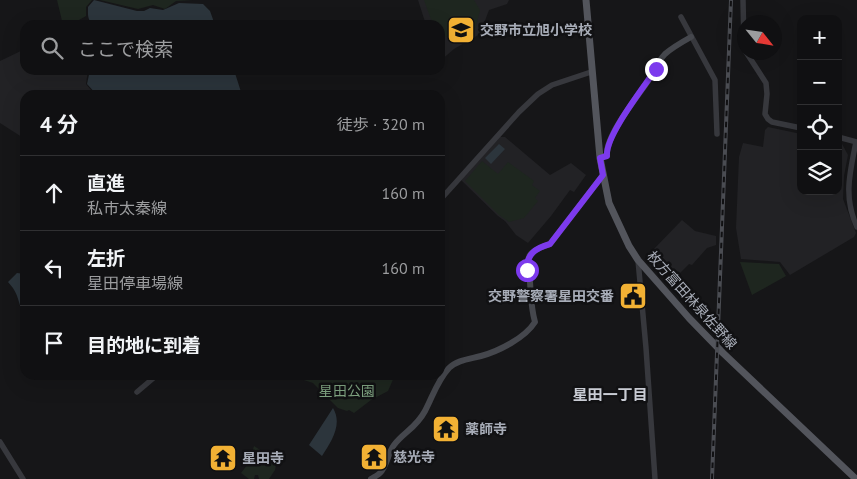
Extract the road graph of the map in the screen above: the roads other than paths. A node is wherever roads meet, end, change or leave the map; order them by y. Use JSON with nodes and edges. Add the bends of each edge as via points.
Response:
{"nodes":[{"id":1,"x":586,"y":0,"type":"edge"},
{"id":2,"x":743,"y":0,"type":"edge"},
{"id":3,"x":743,"y":15,"type":"edge"},
{"id":4,"x":681,"y":17,"type":"dead end"},
{"id":5,"x":691,"y":37,"type":"junction"},
{"id":6,"x":751,"y":60,"type":"edge"},
{"id":7,"x":591,"y":72,"type":"junction"},
{"id":8,"x":797,"y":127,"type":"edge"},
{"id":9,"x":716,"y":134,"type":"dead end"},
{"id":10,"x":842,"y":138,"type":"edge"},
{"id":11,"x":857,"y":142,"type":"edge"},
{"id":12,"x":604,"y":157,"type":"junction"},
{"id":13,"x":603,"y":175,"type":"junction"},
{"id":14,"x":445,"y":194,"type":"edge"},
{"id":15,"x":857,"y":227,"type":"edge"},
{"id":16,"x":638,"y":260,"type":"junction"},
{"id":17,"x":445,"y":373,"type":"edge"},
{"id":18,"x":151,"y":380,"type":"edge"},
{"id":19,"x":440,"y":380,"type":"edge"},
{"id":20,"x":137,"y":392,"type":"dead end"},
{"id":21,"x":0,"y":442,"type":"edge"},
{"id":22,"x":854,"y":478,"type":"edge"},
{"id":23,"x":23,"y":479,"type":"edge"},
{"id":24,"x":371,"y":479,"type":"edge"},
{"id":25,"x":655,"y":479,"type":"edge"}],
"edges":[{"from":1,"to":7,"type":"main road","name":"枚方富田林泉佐野線"},
{"from":2,"to":3,"type":"street"},
{"from":4,"to":5,"type":"street"},
{"from":5,"to":9,"type":"street","via":[[716,80]]},
{"from":5,"to":12,"type":"main road","via":[[664,56],[620,121]]},
{"from":6,"to":8,"type":"street","via":[[766,83],[765,114],[768,119]]},
{"from":7,"to":12,"type":"main road","name":"枚方富田林泉佐野線"},
{"from":7,"to":14,"type":"street","via":[[552,85],[538,94]]},
{"from":10,"to":11,"type":"street"},
{"from":11,"to":15,"type":"street","via":[[848,189]]},
{"from":12,"to":13,"type":"main road","name":"枚方富田林泉佐野線"},
{"from":13,"to":16,"type":"main road","name":"枚方富田林泉佐野線","via":[[609,203]]},
{"from":13,"to":17,"type":"main road","via":[[550,244],[537,248],[527,262],[535,322],[512,342],[484,356],[450,366]]},
{"from":16,"to":22,"type":"main road","name":"枚方富田林泉佐野線","via":[[723,353]]},
{"from":16,"to":25,"type":"street"},
{"from":18,"to":20,"type":"street"},
{"from":19,"to":24,"type":"main road","via":[[420,420],[392,447],[381,472]]},
{"from":21,"to":23,"type":"street"}]}
